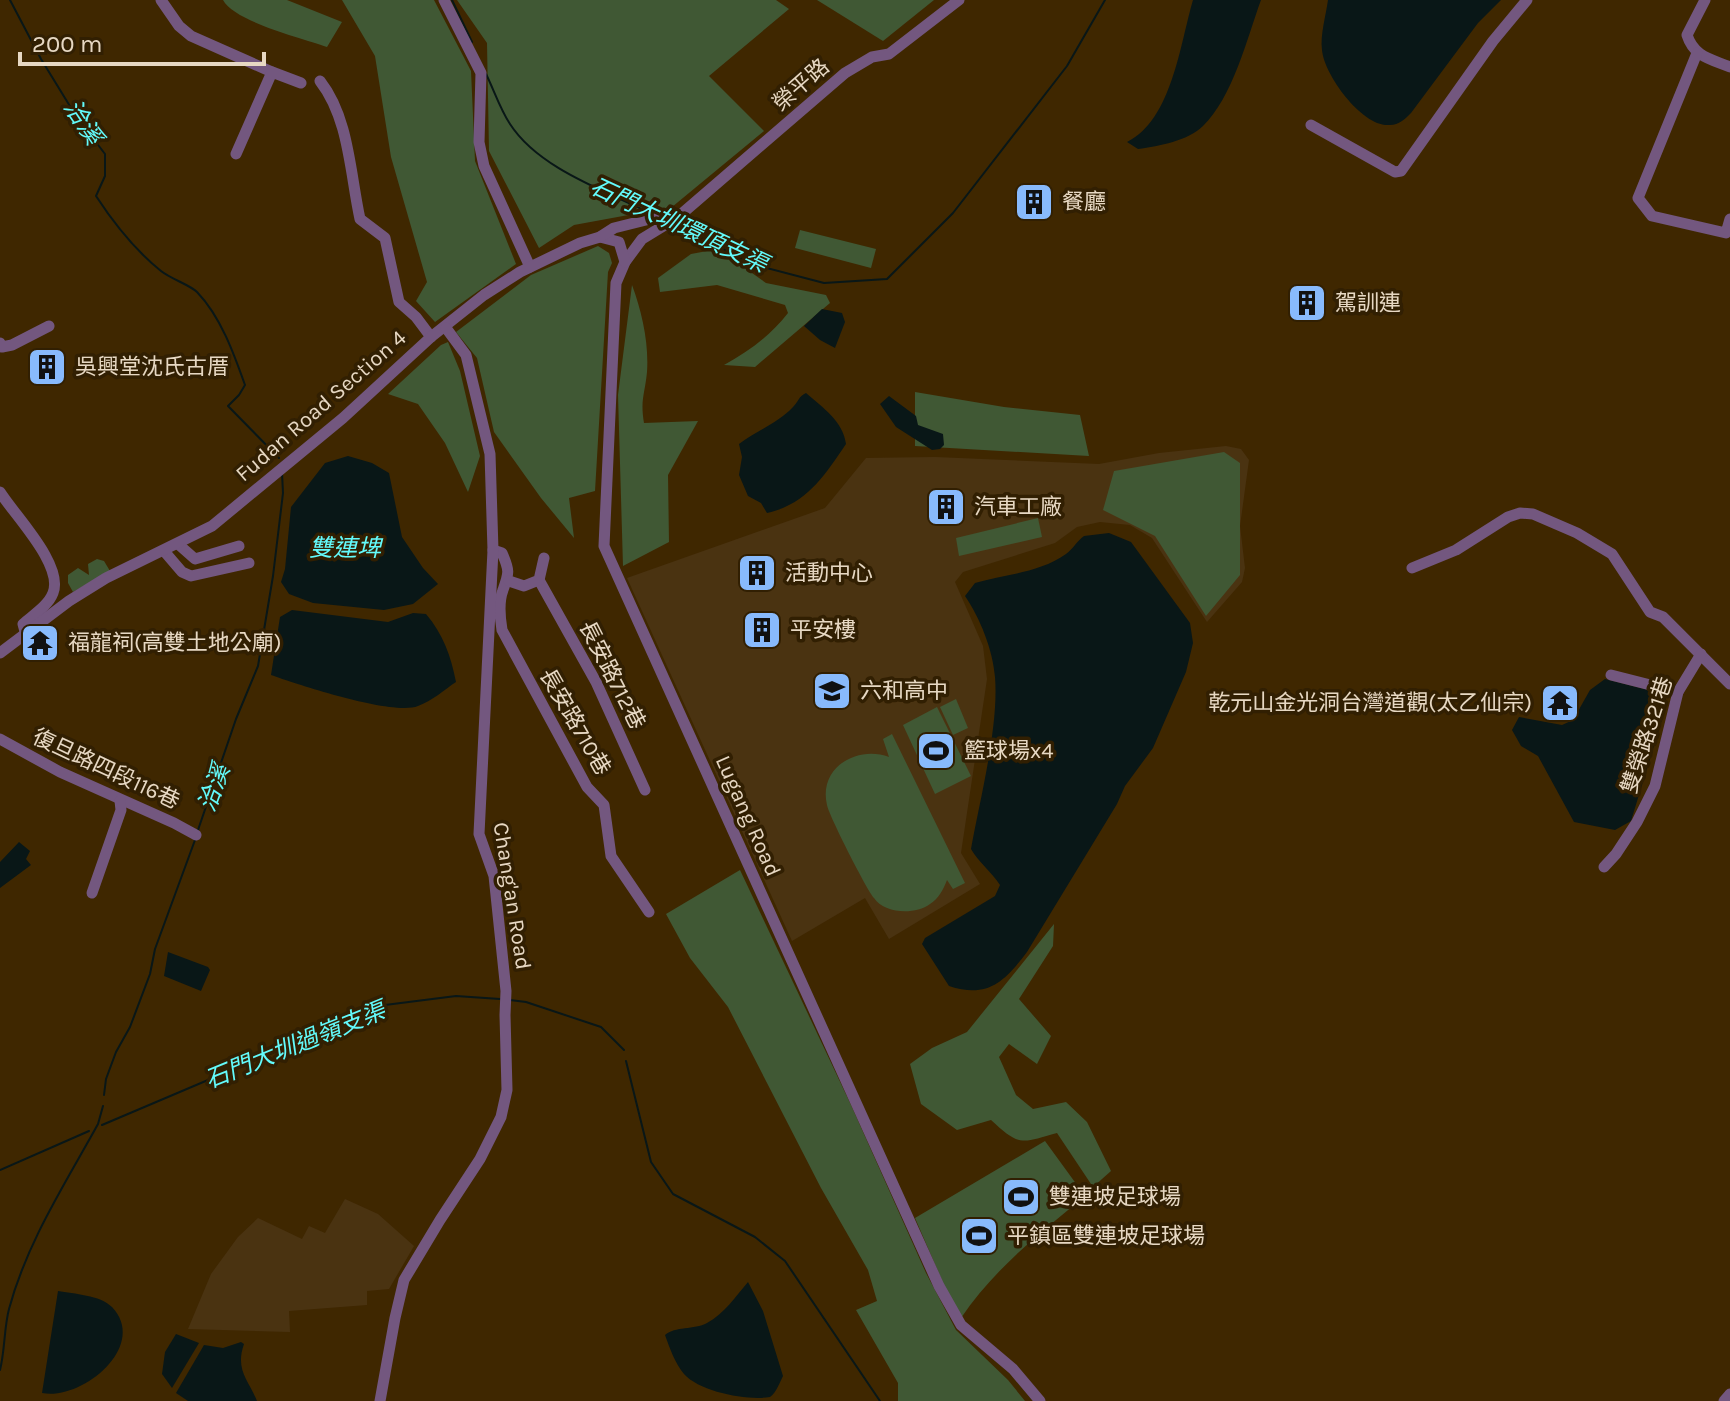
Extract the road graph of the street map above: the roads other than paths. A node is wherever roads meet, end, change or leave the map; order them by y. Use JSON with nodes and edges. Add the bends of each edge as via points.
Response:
{"nodes":[{"id":1,"x":161,"y":0,"type":"edge"},
{"id":2,"x":444,"y":0,"type":"edge"},
{"id":3,"x":959,"y":0,"type":"edge"},
{"id":4,"x":1527,"y":0,"type":"edge"},
{"id":5,"x":1705,"y":0,"type":"edge"},
{"id":6,"x":1697,"y":53,"type":"junction"},
{"id":7,"x":1730,"y":67,"type":"edge"},
{"id":8,"x":272,"y":72,"type":"junction"},
{"id":9,"x":320,"y":81,"type":"dead end"},
{"id":10,"x":301,"y":83,"type":"dead end"},
{"id":11,"x":1311,"y":125,"type":"dead end"},
{"id":12,"x":236,"y":154,"type":"dead end"},
{"id":13,"x":678,"y":217,"type":"junction"},
{"id":14,"x":1730,"y":219,"type":"edge"},
{"id":15,"x":600,"y":237,"type":"junction"},
{"id":16,"x":625,"y":262,"type":"junction"},
{"id":17,"x":530,"y":267,"type":"junction"},
{"id":18,"x":49,"y":326,"type":"dead end"},
{"id":19,"x":446,"y":328,"type":"junction"},
{"id":20,"x":431,"y":337,"type":"junction"},
{"id":21,"x":0,"y":343,"type":"edge"},
{"id":22,"x":0,"y":492,"type":"edge"},
{"id":23,"x":178,"y":544,"type":"junction"},
{"id":24,"x":239,"y":546,"type":"dead end"},
{"id":25,"x":493,"y":550,"type":"junction"},
{"id":26,"x":164,"y":551,"type":"junction"},
{"id":27,"x":544,"y":558,"type":"dead end"},
{"id":28,"x":249,"y":563,"type":"dead end"},
{"id":29,"x":1412,"y":568,"type":"dead end"},
{"id":30,"x":539,"y":580,"type":"junction"},
{"id":31,"x":509,"y":581,"type":"junction"},
{"id":32,"x":26,"y":635,"type":"junction"},
{"id":33,"x":0,"y":653,"type":"edge"},
{"id":34,"x":1701,"y":654,"type":"junction"},
{"id":35,"x":1611,"y":675,"type":"dead end"},
{"id":36,"x":1730,"y":684,"type":"edge"},
{"id":37,"x":1678,"y":692,"type":"junction"},
{"id":38,"x":0,"y":739,"type":"edge"},
{"id":39,"x":645,"y":790,"type":"dead end"},
{"id":40,"x":120,"y":801,"type":"junction"},
{"id":41,"x":196,"y":835,"type":"dead end"},
{"id":42,"x":1604,"y":867,"type":"dead end"},
{"id":43,"x":92,"y":893,"type":"dead end"},
{"id":44,"x":649,"y":912,"type":"dead end"},
{"id":45,"x":1730,"y":1394,"type":"edge"},
{"id":46,"x":380,"y":1401,"type":"edge"},
{"id":47,"x":1040,"y":1401,"type":"edge"},
{"id":48,"x":1724,"y":1401,"type":"edge"}],
"edges":[{"from":1,"to":8,"type":"street","via":[[191,36]]},
{"from":2,"to":17,"type":"street","via":[[481,73],[479,142],[484,166]]},
{"from":3,"to":13,"type":"street","name":"榮平路","via":[[889,54],[845,73]]},
{"from":4,"to":11,"type":"street","via":[[1401,171]]},
{"from":5,"to":6,"type":"street","via":[[1687,35]]},
{"from":6,"to":7,"type":"street"},
{"from":6,"to":14,"type":"street","via":[[1638,198],[1652,216],[1726,233]]},
{"from":8,"to":10,"type":"street"},
{"from":8,"to":12,"type":"street"},
{"from":9,"to":20,"type":"street","via":[[341,120],[360,219],[385,238],[399,302]]},
{"from":13,"to":15,"type":"street","name":"Fudan Road Section 4","via":[[614,228]]},
{"from":13,"to":16,"type":"street","name":"Lugang Road","via":[[642,239]]},
{"from":15,"to":16,"type":"street","via":[[619,242]]},
{"from":15,"to":17,"type":"street","name":"Fudan Road Section 4"},
{"from":16,"to":47,"type":"street","name":"Lugang Road","via":[[616,283],[604,546],[939,1286],[961,1325],[1013,1369]]},
{"from":17,"to":19,"type":"street","name":"Fudan Road Section 4","via":[[484,295]]},
{"from":18,"to":21,"type":"street","via":[[12,345]]},
{"from":19,"to":20,"type":"street","name":"Fudan Road Section 4"},
{"from":19,"to":25,"type":"street","name":"Chang'an Road","via":[[466,355],[490,454]]},
{"from":20,"to":23,"type":"street","name":"Fudan Road Section 4","via":[[212,526]]},
{"from":22,"to":32,"type":"street","via":[[56,578],[48,602],[23,624]]},
{"from":23,"to":24,"type":"street","via":[[195,559]]},
{"from":23,"to":26,"type":"street","name":"Fudan Road Section 4"},
{"from":25,"to":31,"type":"street","via":[[502,553]]},
{"from":25,"to":46,"type":"street","name":"Chang'an Road","via":[[479,834],[494,876],[506,991],[507,1090],[501,1117],[480,1159],[404,1280]]},
{"from":26,"to":28,"type":"street","via":[[191,576]]},
{"from":26,"to":32,"type":"street","name":"Fudan Road Section 4","via":[[106,578]]},
{"from":27,"to":30,"type":"street"},
{"from":29,"to":34,"type":"street","via":[[1456,550],[1508,517],[1533,514],[1612,554],[1650,612],[1663,617]]},
{"from":30,"to":31,"type":"street","via":[[524,586]]},
{"from":30,"to":39,"type":"street","name":"長安路712巷","via":[[596,682]]},
{"from":31,"to":44,"type":"street","name":"長安路710巷","via":[[499,613],[502,630],[587,787],[604,805],[611,856]]},
{"from":32,"to":33,"type":"street","name":"Fudan Road Section 4"},
{"from":34,"to":36,"type":"street"},
{"from":34,"to":37,"type":"street","name":"雙榮路321巷"},
{"from":35,"to":37,"type":"street"},
{"from":37,"to":42,"type":"street","name":"雙榮路321巷","via":[[1655,786]]},
{"from":38,"to":40,"type":"street","name":"復旦路四段116巷"},
{"from":40,"to":41,"type":"street","name":"復旦路四段116巷"},
{"from":40,"to":43,"type":"street"},
{"from":45,"to":48,"type":"street"}]}
